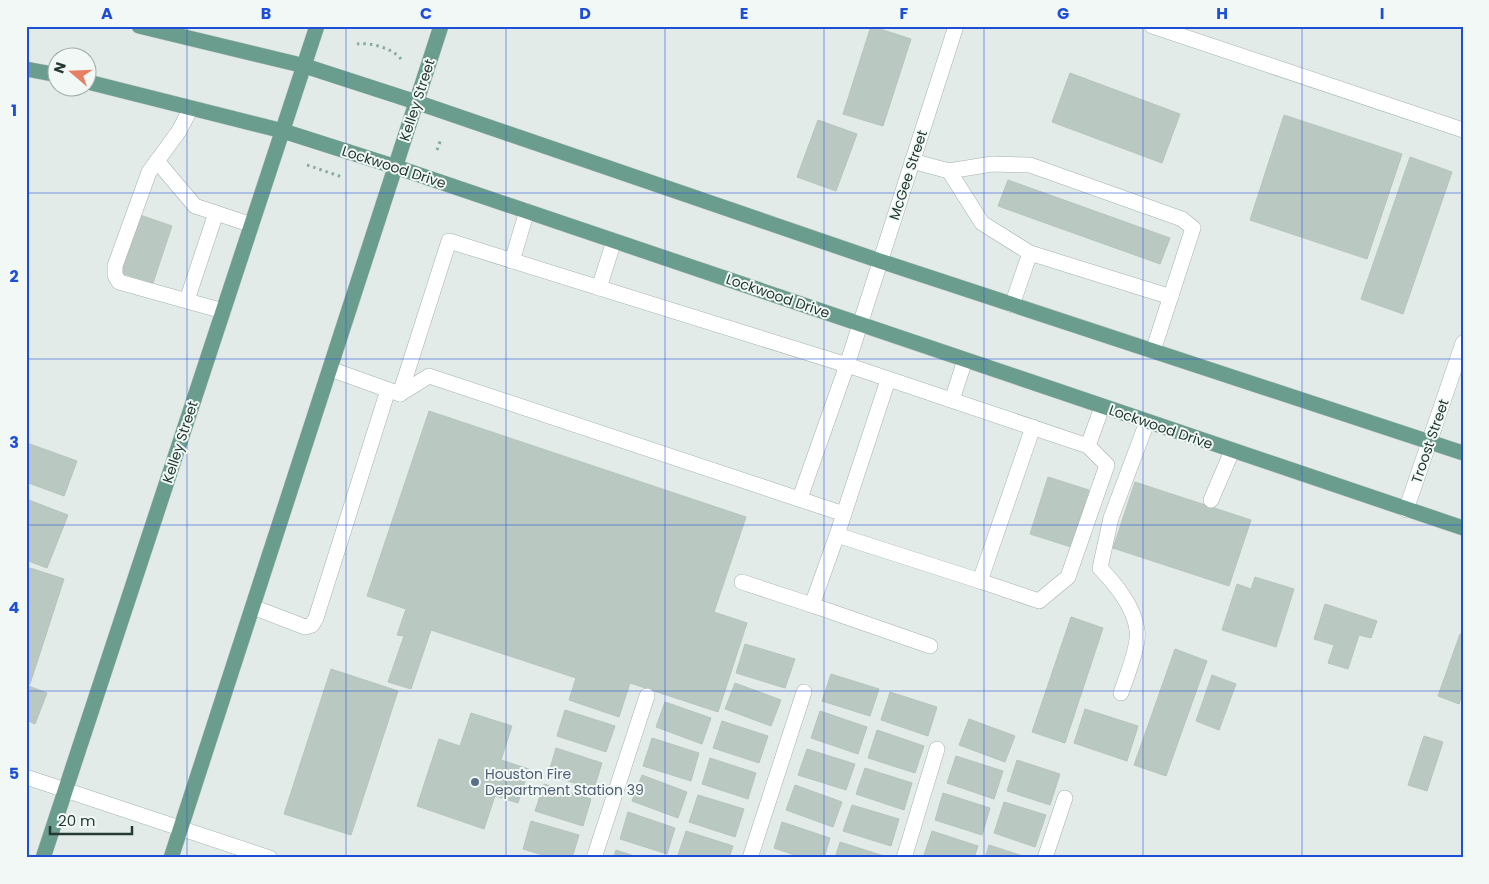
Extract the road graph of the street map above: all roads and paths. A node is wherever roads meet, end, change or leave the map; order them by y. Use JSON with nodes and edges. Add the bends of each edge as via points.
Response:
{"nodes":[{"id":1,"x":139,"y":26,"type":"edge"},
{"id":2,"x":318,"y":26,"type":"edge"},
{"id":3,"x":441,"y":26,"type":"edge"},
{"id":4,"x":956,"y":26,"type":"edge"},
{"id":5,"x":1152,"y":26,"type":"edge"},
{"id":6,"x":357,"y":44,"type":"dead end"},
{"id":7,"x":401,"y":59,"type":"dead end"},
{"id":8,"x":305,"y":66,"type":"junction"},
{"id":9,"x":26,"y":69,"type":"edge"},
{"id":10,"x":48,"y":74,"type":"edge"},
{"id":11,"x":98,"y":85,"type":"edge"},
{"id":12,"x":416,"y":102,"type":"junction"},
{"id":13,"x":191,"y":108,"type":"junction"},
{"id":14,"x":1463,"y":130,"type":"edge"},
{"id":15,"x":283,"y":131,"type":"junction"},
{"id":16,"x":441,"y":139,"type":"dead end"},
{"id":17,"x":437,"y":150,"type":"dead end"},
{"id":18,"x":157,"y":161,"type":"junction"},
{"id":19,"x":912,"y":161,"type":"junction"},
{"id":20,"x":307,"y":165,"type":"dead end"},
{"id":21,"x":396,"y":167,"type":"junction"},
{"id":22,"x":949,"y":171,"type":"junction"},
{"id":23,"x":342,"y":177,"type":"dead end"},
{"id":24,"x":527,"y":211,"type":"junction"},
{"id":25,"x":216,"y":213,"type":"junction"},
{"id":26,"x":252,"y":225,"type":"junction"},
{"id":27,"x":614,"y":241,"type":"junction"},
{"id":28,"x":1030,"y":253,"type":"junction"},
{"id":29,"x":512,"y":261,"type":"junction"},
{"id":30,"x":880,"y":261,"type":"junction"},
{"id":31,"x":599,"y":288,"type":"junction"},
{"id":32,"x":1170,"y":297,"type":"junction"},
{"id":33,"x":187,"y":300,"type":"junction"},
{"id":34,"x":1012,"y":305,"type":"junction"},
{"id":35,"x":223,"y":311,"type":"junction"},
{"id":36,"x":860,"y":324,"type":"junction"},
{"id":37,"x":1463,"y":343,"type":"edge"},
{"id":38,"x":1153,"y":351,"type":"junction"},
{"id":39,"x":965,"y":360,"type":"junction"},
{"id":40,"x":847,"y":365,"type":"junction"},
{"id":41,"x":330,"y":369,"type":"junction"},
{"id":42,"x":888,"y":380,"type":"junction"},
{"id":43,"x":394,"y":392,"type":"junction"},
{"id":44,"x":952,"y":400,"type":"junction"},
{"id":45,"x":1102,"y":407,"type":"junction"},
{"id":46,"x":1147,"y":422,"type":"junction"},
{"id":47,"x":1033,"y":427,"type":"junction"},
{"id":48,"x":1430,"y":443,"type":"junction"},
{"id":49,"x":1088,"y":446,"type":"junction"},
{"id":50,"x":1232,"y":450,"type":"junction"},
{"id":51,"x":1463,"y":453,"type":"edge"},
{"id":52,"x":800,"y":498,"type":"junction"},
{"id":53,"x":1212,"y":500,"type":"dead end"},
{"id":54,"x":1406,"y":510,"type":"junction"},
{"id":55,"x":844,"y":514,"type":"junction"},
{"id":56,"x":1463,"y":528,"type":"edge"},
{"id":57,"x":836,"y":535,"type":"junction"},
{"id":58,"x":980,"y":581,"type":"junction"},
{"id":59,"x":742,"y":582,"type":"dead end"},
{"id":60,"x":812,"y":605,"type":"junction"},
{"id":61,"x":253,"y":608,"type":"junction"},
{"id":62,"x":930,"y":646,"type":"dead end"},
{"id":63,"x":804,"y":692,"type":"dead end"},
{"id":64,"x":1121,"y":693,"type":"dead end"},
{"id":65,"x":647,"y":696,"type":"dead end"},
{"id":66,"x":937,"y":749,"type":"dead end"},
{"id":67,"x":26,"y":778,"type":"edge"},
{"id":68,"x":64,"y":790,"type":"junction"},
{"id":69,"x":1065,"y":798,"type":"dead end"},
{"id":70,"x":181,"y":828,"type":"junction"},
{"id":71,"x":43,"y":858,"type":"edge"},
{"id":72,"x":171,"y":858,"type":"edge"},
{"id":73,"x":270,"y":858,"type":"edge"},
{"id":74,"x":594,"y":858,"type":"edge"},
{"id":75,"x":750,"y":858,"type":"edge"},
{"id":76,"x":904,"y":858,"type":"edge"},
{"id":77,"x":1045,"y":858,"type":"edge"}],
"edges":[{"from":1,"to":8,"type":"main road"},
{"from":2,"to":8,"type":"main road","name":"Kelley Street"},
{"from":3,"to":12,"type":"main road","name":"Kelley Street"},
{"from":4,"to":19,"type":"street","name":"McGee Street"},
{"from":5,"to":14,"type":"street"},
{"from":6,"to":7,"type":"path","via":[[374,45],[396,53]]},
{"from":8,"to":12,"type":"main road"},
{"from":8,"to":15,"type":"main road","name":"Kelley Street"},
{"from":9,"to":10,"type":"main road"},
{"from":11,"to":13,"type":"main road","name":"Lockwood Drive"},
{"from":12,"to":21,"type":"main road","name":"Kelley Street"},
{"from":12,"to":30,"type":"main road"},
{"from":13,"to":15,"type":"main road","name":"Lockwood Drive"},
{"from":13,"to":18,"type":"street","via":[[180,131]]},
{"from":15,"to":21,"type":"main road","name":"Lockwood Drive"},
{"from":15,"to":26,"type":"main road","name":"Kelley Street"},
{"from":16,"to":17,"type":"path"},
{"from":18,"to":25,"type":"street","via":[[195,206]]},
{"from":18,"to":33,"type":"street","via":[[148,172],[115,266],[115,275],[119,282]]},
{"from":19,"to":22,"type":"street"},
{"from":19,"to":30,"type":"street","name":"McGee Street"},
{"from":20,"to":23,"type":"path"},
{"from":21,"to":24,"type":"main road","name":"Lockwood Drive"},
{"from":21,"to":41,"type":"main road","name":"Kelley Street"},
{"from":22,"to":28,"type":"street","via":[[982,223]]},
{"from":22,"to":32,"type":"street","via":[[992,164],[1030,165],[1182,219],[1193,228]]},
{"from":24,"to":27,"type":"main road","name":"Lockwood Drive"},
{"from":24,"to":29,"type":"street"},
{"from":25,"to":26,"type":"street"},
{"from":25,"to":33,"type":"street"},
{"from":26,"to":35,"type":"main road","name":"Kelley Street"},
{"from":27,"to":31,"type":"street"},
{"from":27,"to":36,"type":"main road","name":"Lockwood Drive"},
{"from":28,"to":32,"type":"street"},
{"from":28,"to":34,"type":"street"},
{"from":29,"to":31,"type":"street"},
{"from":29,"to":43,"type":"street","via":[[450,241]]},
{"from":30,"to":34,"type":"main road"},
{"from":30,"to":36,"type":"street","name":"McGee Street"},
{"from":31,"to":40,"type":"street"},
{"from":32,"to":38,"type":"street"},
{"from":33,"to":35,"type":"street"},
{"from":34,"to":38,"type":"main road"},
{"from":35,"to":68,"type":"main road","name":"Kelley Street"},
{"from":36,"to":39,"type":"main road","name":"Lockwood Drive"},
{"from":36,"to":40,"type":"street","name":"McGee Street"},
{"from":37,"to":48,"type":"street","name":"Troost Street"},
{"from":38,"to":48,"type":"main road"},
{"from":39,"to":44,"type":"street"},
{"from":39,"to":45,"type":"main road","name":"Lockwood Drive"},
{"from":40,"to":42,"type":"street"},
{"from":40,"to":52,"type":"street","name":"McGee Street"},
{"from":41,"to":43,"type":"street"},
{"from":41,"to":61,"type":"main road","name":"Kelley Street"},
{"from":42,"to":44,"type":"street"},
{"from":42,"to":55,"type":"street"},
{"from":43,"to":52,"type":"street","via":[[429,376]]},
{"from":43,"to":61,"type":"street","via":[[312,625],[305,627]]},
{"from":44,"to":47,"type":"street"},
{"from":45,"to":46,"type":"main road","name":"Lockwood Drive"},
{"from":45,"to":49,"type":"street"},
{"from":46,"to":50,"type":"main road","name":"Lockwood Drive"},
{"from":46,"to":64,"type":"street","via":[[1111,518],[1100,568],[1132,612],[1138,631]]},
{"from":47,"to":49,"type":"street"},
{"from":47,"to":58,"type":"street"},
{"from":48,"to":51,"type":"main road"},
{"from":48,"to":54,"type":"street","name":"Troost Street"},
{"from":49,"to":58,"type":"street","via":[[1107,465],[1068,578],[1040,601]]},
{"from":50,"to":53,"type":"street"},
{"from":50,"to":54,"type":"main road","name":"Lockwood Drive"},
{"from":52,"to":55,"type":"street"},
{"from":54,"to":56,"type":"main road","name":"Lockwood Drive"},
{"from":55,"to":57,"type":"street"},
{"from":57,"to":58,"type":"street"},
{"from":57,"to":60,"type":"street"},
{"from":59,"to":60,"type":"street"},
{"from":60,"to":62,"type":"street"},
{"from":61,"to":70,"type":"main road","name":"Kelley Street"},
{"from":63,"to":75,"type":"street"},
{"from":65,"to":74,"type":"street"},
{"from":66,"to":76,"type":"street"},
{"from":67,"to":68,"type":"street"},
{"from":68,"to":70,"type":"street"},
{"from":68,"to":71,"type":"main road","name":"Kelley Street"},
{"from":69,"to":77,"type":"street"},
{"from":70,"to":72,"type":"main road","name":"Kelley Street"},
{"from":70,"to":73,"type":"street"}]}
